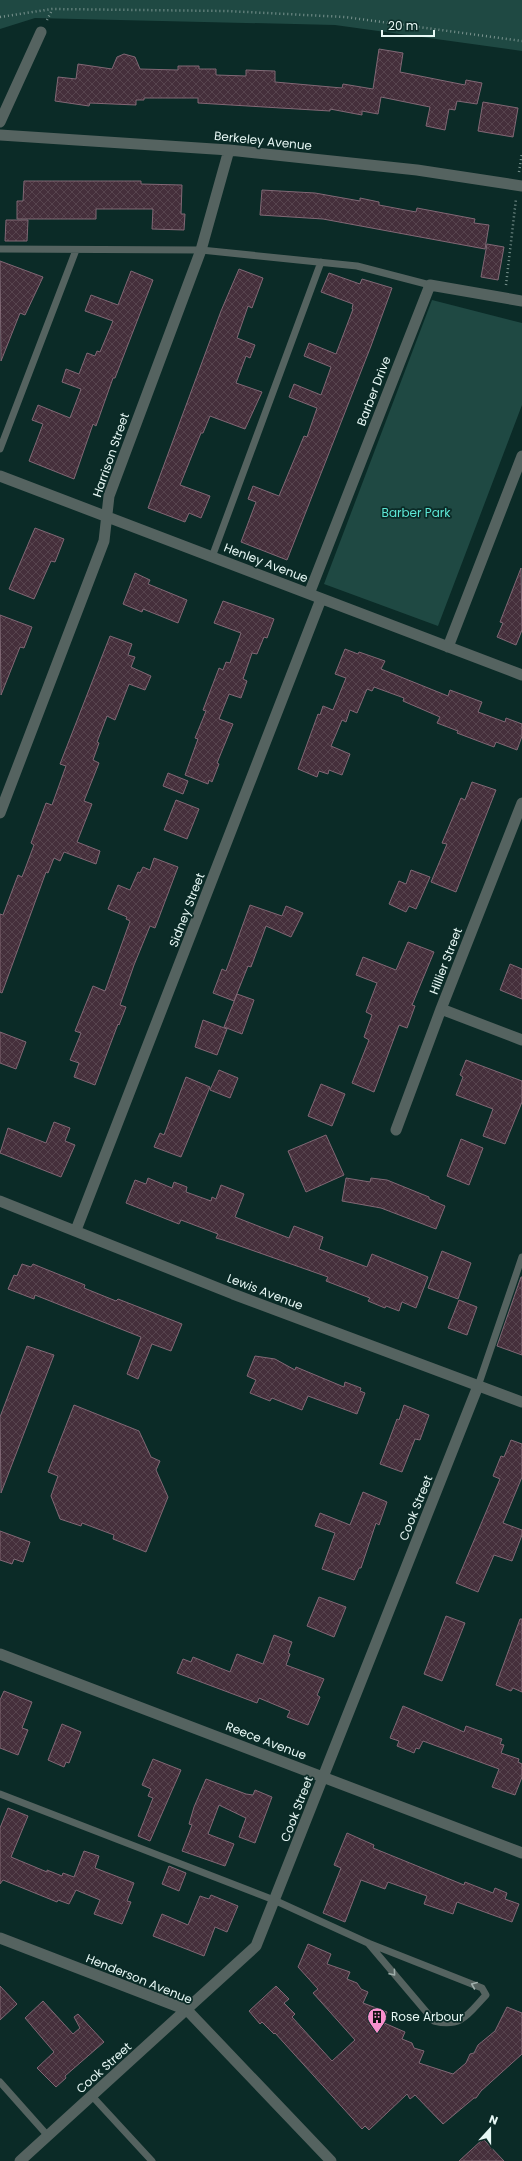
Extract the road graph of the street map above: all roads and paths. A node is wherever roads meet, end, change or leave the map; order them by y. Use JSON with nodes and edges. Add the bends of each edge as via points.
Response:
{"nodes":[{"id":1,"x":0,"y":17,"type":"edge"},
{"id":2,"x":41,"y":32,"type":"dead end"},
{"id":3,"x":522,"y":42,"type":"edge"},
{"id":4,"x":0,"y":122,"type":"edge"},
{"id":5,"x":0,"y":135,"type":"edge"},
{"id":6,"x":229,"y":150,"type":"junction"},
{"id":7,"x":522,"y":152,"type":"edge"},
{"id":8,"x":520,"y":186,"type":"edge"},
{"id":9,"x":0,"y":249,"type":"edge"},
{"id":10,"x":76,"y":250,"type":"junction"},
{"id":11,"x":201,"y":250,"type":"junction"},
{"id":12,"x":321,"y":262,"type":"junction"},
{"id":13,"x":430,"y":285,"type":"junction"},
{"id":14,"x":504,"y":298,"type":"junction"},
{"id":15,"x":522,"y":301,"type":"edge"},
{"id":16,"x":0,"y":449,"type":"edge"},
{"id":17,"x":522,"y":456,"type":"edge"},
{"id":18,"x":0,"y":476,"type":"edge"},
{"id":19,"x":105,"y":516,"type":"junction"},
{"id":20,"x":212,"y":557,"type":"junction"},
{"id":21,"x":309,"y":594,"type":"junction"},
{"id":22,"x":321,"y":598,"type":"junction"},
{"id":23,"x":448,"y":647,"type":"junction"},
{"id":24,"x":522,"y":675,"type":"edge"},
{"id":25,"x":522,"y":803,"type":"edge"},
{"id":26,"x":0,"y":813,"type":"edge"},
{"id":27,"x":441,"y":1009,"type":"junction"},
{"id":28,"x":522,"y":1040,"type":"edge"},
{"id":29,"x":396,"y":1130,"type":"dead end"},
{"id":30,"x":0,"y":1201,"type":"edge"},
{"id":31,"x":76,"y":1230,"type":"junction"},
{"id":32,"x":522,"y":1257,"type":"edge"},
{"id":33,"x":478,"y":1386,"type":"junction"},
{"id":34,"x":522,"y":1402,"type":"edge"},
{"id":35,"x":0,"y":1654,"type":"edge"},
{"id":36,"x":323,"y":1776,"type":"junction"},
{"id":37,"x":0,"y":1794,"type":"edge"},
{"id":38,"x":522,"y":1853,"type":"edge"},
{"id":39,"x":274,"y":1900,"type":"junction"},
{"id":40,"x":0,"y":1938,"type":"edge"},
{"id":41,"x":368,"y":1943,"type":"junction"},
{"id":42,"x":187,"y":2010,"type":"junction"},
{"id":43,"x":0,"y":2082,"type":"edge"},
{"id":44,"x":92,"y":2096,"type":"junction"},
{"id":45,"x":48,"y":2136,"type":"junction"},
{"id":46,"x":20,"y":2161,"type":"edge"},
{"id":47,"x":152,"y":2161,"type":"edge"},
{"id":48,"x":331,"y":2161,"type":"edge"}],
"edges":[{"from":1,"to":3,"type":"path","via":[[52,9],[345,16]]},
{"from":2,"to":4,"type":"street"},
{"from":5,"to":6,"type":"street","name":"Berkeley Avenue"},
{"from":6,"to":8,"type":"street","name":"Berkeley Avenue","via":[[417,170]]},
{"from":6,"to":11,"type":"street","name":"Harrison Street"},
{"from":7,"to":8,"type":"path"},
{"from":8,"to":14,"type":"path"},
{"from":9,"to":10,"type":"lane"},
{"from":10,"to":11,"type":"lane"},
{"from":10,"to":16,"type":"lane"},
{"from":11,"to":12,"type":"lane"},
{"from":11,"to":19,"type":"street","name":"Harrison Street","via":[[109,496]]},
{"from":12,"to":13,"type":"lane","via":[[357,266]]},
{"from":12,"to":20,"type":"lane"},
{"from":13,"to":14,"type":"street"},
{"from":13,"to":21,"type":"street","name":"Barber Drive"},
{"from":14,"to":15,"type":"street"},
{"from":17,"to":23,"type":"street"},
{"from":18,"to":19,"type":"street","name":"Henley Avenue"},
{"from":19,"to":20,"type":"street","name":"Henley Avenue"},
{"from":19,"to":26,"type":"street","name":"Harrison Street","via":[[104,541]]},
{"from":20,"to":21,"type":"street","name":"Henley Avenue"},
{"from":21,"to":22,"type":"street","name":"Henley Avenue"},
{"from":22,"to":23,"type":"street","name":"Henley Avenue"},
{"from":22,"to":31,"type":"street","name":"Sidney Street"},
{"from":23,"to":24,"type":"street","name":"Henley Avenue"},
{"from":25,"to":27,"type":"street","name":"Hillier Street"},
{"from":27,"to":28,"type":"street"},
{"from":27,"to":29,"type":"street","name":"Hillier Street"},
{"from":30,"to":31,"type":"street","name":"Lewis Avenue"},
{"from":31,"to":33,"type":"street","name":"Lewis Avenue","via":[[233,1294]]},
{"from":32,"to":33,"type":"lane"},
{"from":33,"to":34,"type":"street","name":"Lewis Avenue"},
{"from":33,"to":36,"type":"street","name":"Cook Street"},
{"from":35,"to":36,"type":"street","name":"Reece Avenue"},
{"from":36,"to":38,"type":"street","name":"Reece Avenue"},
{"from":36,"to":39,"type":"street","name":"Cook Street"},
{"from":37,"to":39,"type":"lane"},
{"from":39,"to":41,"type":"lane"},
{"from":39,"to":42,"type":"street","name":"Cook Street","via":[[256,1946]]},
{"from":40,"to":42,"type":"street","name":"Henderson Avenue"},
{"from":41,"to":41,"type":"lane","one_way":true,"via":[[434,2021],[448,2025],[461,2021],[486,1995],[482,1988]]},
{"from":42,"to":44,"type":"street","name":"Cook Street"},
{"from":42,"to":48,"type":"street","name":"Henderson Avenue"},
{"from":43,"to":45,"type":"lane"},
{"from":44,"to":45,"type":"street","name":"Cook Street"},
{"from":44,"to":47,"type":"lane"},
{"from":45,"to":46,"type":"street","name":"Cook Street"}]}
